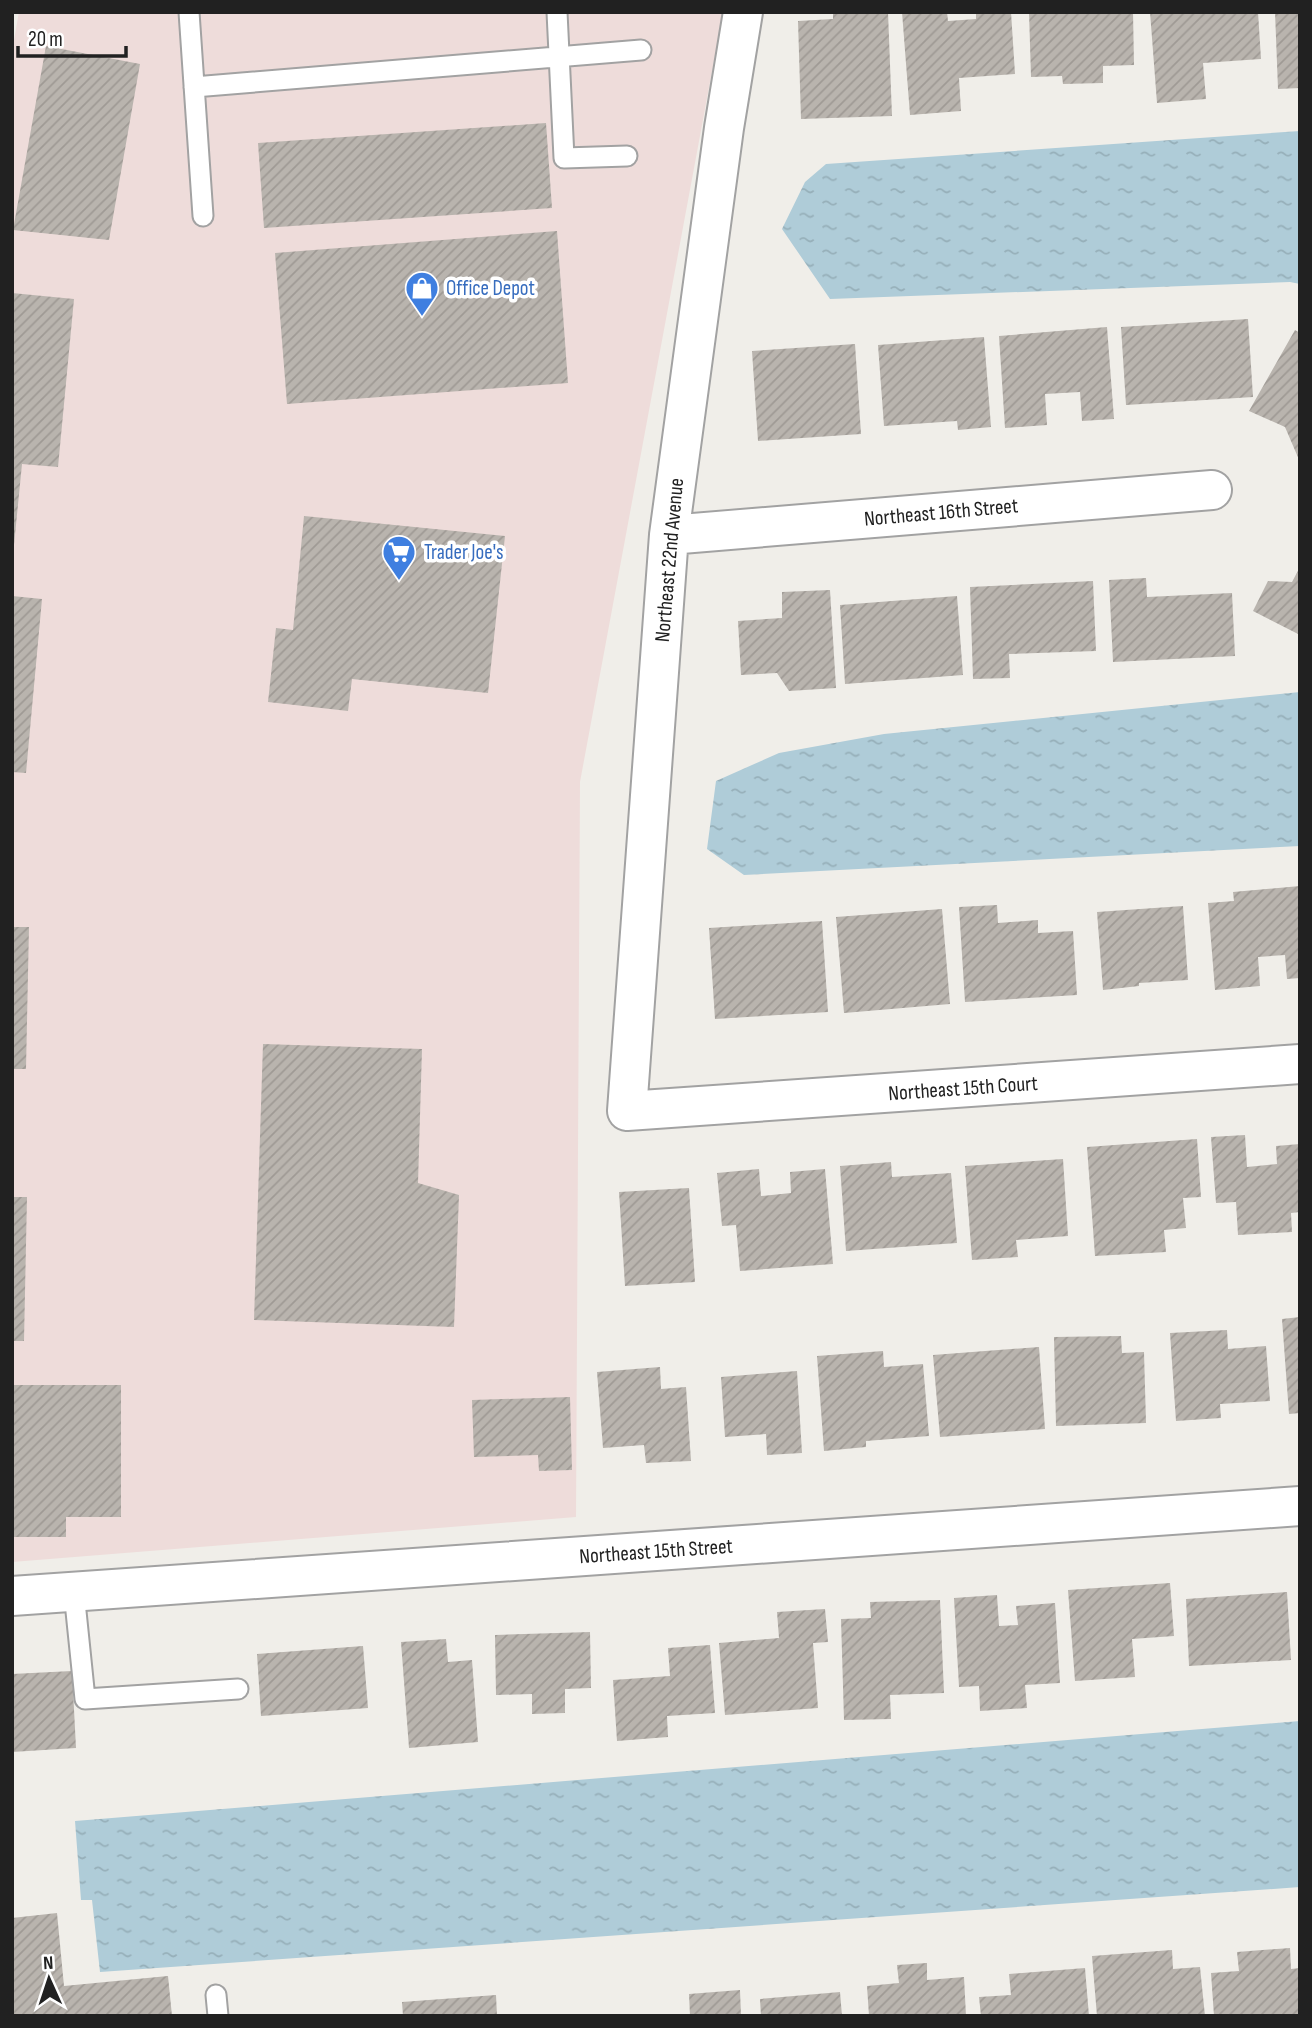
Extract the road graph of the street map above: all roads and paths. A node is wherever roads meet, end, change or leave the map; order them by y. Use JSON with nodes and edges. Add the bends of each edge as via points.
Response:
{"nodes":[{"id":1,"x":189,"y":12,"type":"edge"},
{"id":2,"x":557,"y":12,"type":"edge"},
{"id":3,"x":743,"y":12,"type":"edge"},
{"id":4,"x":641,"y":50,"type":"dead end"},
{"id":5,"x":561,"y":57,"type":"junction"},
{"id":6,"x":194,"y":87,"type":"junction"},
{"id":7,"x":627,"y":156,"type":"dead end"},
{"id":8,"x":204,"y":216,"type":"dead end"},
{"id":9,"x":1212,"y":490,"type":"dead end"},
{"id":10,"x":669,"y":534,"type":"junction"},
{"id":11,"x":1300,"y":1064,"type":"edge"},
{"id":12,"x":627,"y":1111,"type":"joint"},
{"id":13,"x":1300,"y":1506,"type":"edge"},
{"id":14,"x":74,"y":1592,"type":"junction"},
{"id":15,"x":12,"y":1597,"type":"edge"},
{"id":16,"x":238,"y":1689,"type":"dead end"},
{"id":17,"x":216,"y":1995,"type":"dead end"},
{"id":18,"x":218,"y":2016,"type":"edge"}],
"edges":[{"from":1,"to":6,"type":"lane"},
{"from":2,"to":5,"type":"lane"},
{"from":3,"to":10,"type":"street","name":"Northeast 22nd Avenue"},
{"from":4,"to":5,"type":"lane"},
{"from":5,"to":6,"type":"lane"},
{"from":5,"to":7,"type":"lane","via":[[564,158]]},
{"from":6,"to":8,"type":"lane"},
{"from":9,"to":10,"type":"street","name":"Northeast 16th Street"},
{"from":10,"to":12,"type":"street","name":"Northeast 22nd Avenue"},
{"from":11,"to":12,"type":"street","name":"Northeast 15th Court"},
{"from":13,"to":14,"type":"street","name":"Northeast 15th Street"},
{"from":14,"to":15,"type":"street","name":"Northeast 15th Street"},
{"from":14,"to":16,"type":"lane","via":[[85,1699]]},
{"from":17,"to":18,"type":"lane"}]}
